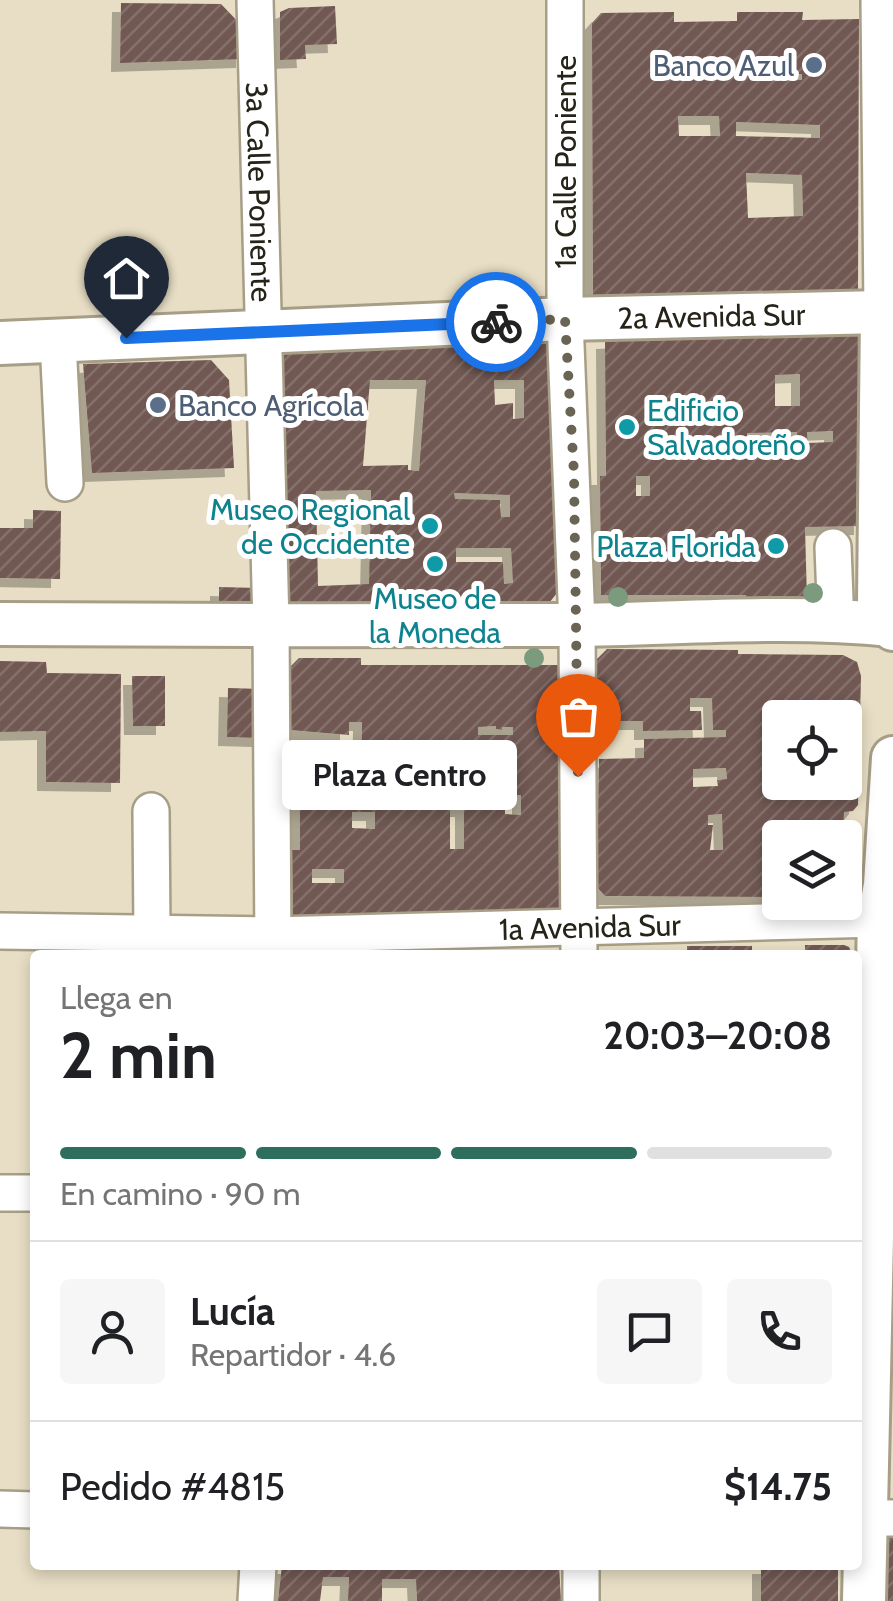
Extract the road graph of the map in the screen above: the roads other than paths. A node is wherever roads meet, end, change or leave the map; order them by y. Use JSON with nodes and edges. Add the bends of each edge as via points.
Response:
{"nodes":[{"id":1,"x":255,"y":0,"type":"edge"},
{"id":2,"x":566,"y":0,"type":"edge"},
{"id":3,"x":879,"y":0,"type":"edge"},
{"id":4,"x":888,"y":312,"type":"edge"},
{"id":5,"x":565,"y":319,"type":"junction"},
{"id":6,"x":263,"y":332,"type":"junction"},
{"id":7,"x":58,"y":341,"type":"junction"},
{"id":8,"x":0,"y":343,"type":"edge"},
{"id":9,"x":64,"y":483,"type":"dead end"},
{"id":10,"x":833,"y":547,"type":"dead end"},
{"id":11,"x":829,"y":621,"type":"junction"},
{"id":12,"x":0,"y":624,"type":"edge"},
{"id":13,"x":577,"y":624,"type":"junction"},
{"id":14,"x":272,"y":625,"type":"junction"},
{"id":15,"x":893,"y":626,"type":"edge"},
{"id":16,"x":893,"y":758,"type":"edge"},
{"id":17,"x":152,"y":811,"type":"dead end"},
{"id":18,"x":886,"y":918,"type":"edge"},
{"id":19,"x":0,"y":932,"type":"edge"},
{"id":20,"x":152,"y":933,"type":"junction"},
{"id":21,"x":579,"y":941,"type":"edge"},
{"id":22,"x":273,"y":945,"type":"edge"},
{"id":23,"x":0,"y":1193,"type":"edge"},
{"id":24,"x":30,"y":1193,"type":"edge"},
{"id":25,"x":874,"y":1213,"type":"edge"},
{"id":26,"x":0,"y":1510,"type":"edge"},
{"id":27,"x":30,"y":1510,"type":"edge"},
{"id":28,"x":873,"y":1518,"type":"edge"},
{"id":29,"x":258,"y":1570,"type":"edge"},
{"id":30,"x":581,"y":1570,"type":"edge"},
{"id":31,"x":256,"y":1601,"type":"edge"},
{"id":32,"x":581,"y":1601,"type":"edge"},
{"id":33,"x":864,"y":1601,"type":"edge"}],
"edges":[{"from":1,"to":6,"type":"street","name":"3a Calle Poniente"},
{"from":2,"to":5,"type":"street","name":"1a Calle Poniente"},
{"from":3,"to":4,"type":"street"},
{"from":4,"to":5,"type":"main road","name":"2a Avenida Sur"},
{"from":4,"to":15,"type":"main road","via":[[879,603]]},
{"from":5,"to":6,"type":"main road","name":"2a Avenida Sur"},
{"from":5,"to":13,"type":"street","name":"1a Calle Poniente"},
{"from":6,"to":7,"type":"main road","name":"2a Avenida Sur"},
{"from":6,"to":14,"type":"street","name":"3a Calle Poniente"},
{"from":7,"to":8,"type":"main road","name":"2a Avenida Sur"},
{"from":7,"to":9,"type":"street"},
{"from":10,"to":11,"type":"street"},
{"from":11,"to":13,"type":"main road"},
{"from":11,"to":15,"type":"main road"},
{"from":12,"to":14,"type":"main road"},
{"from":13,"to":14,"type":"main road"},
{"from":13,"to":21,"type":"street","name":"1a Calle Poniente"},
{"from":14,"to":22,"type":"street","name":"3a Calle Poniente"},
{"from":16,"to":18,"type":"main road"},
{"from":17,"to":20,"type":"street"},
{"from":18,"to":21,"type":"street","name":"1a Avenida Sur"},
{"from":18,"to":25,"type":"main road"},
{"from":19,"to":20,"type":"street","name":"1a Avenida Sur"},
{"from":20,"to":22,"type":"street","name":"1a Avenida Sur"},
{"from":21,"to":22,"type":"street","name":"1a Avenida Sur"},
{"from":23,"to":24,"type":"street"},
{"from":25,"to":28,"type":"main road"},
{"from":26,"to":27,"type":"street"},
{"from":28,"to":33,"type":"main road"},
{"from":29,"to":31,"type":"street"},
{"from":30,"to":32,"type":"street"}]}
